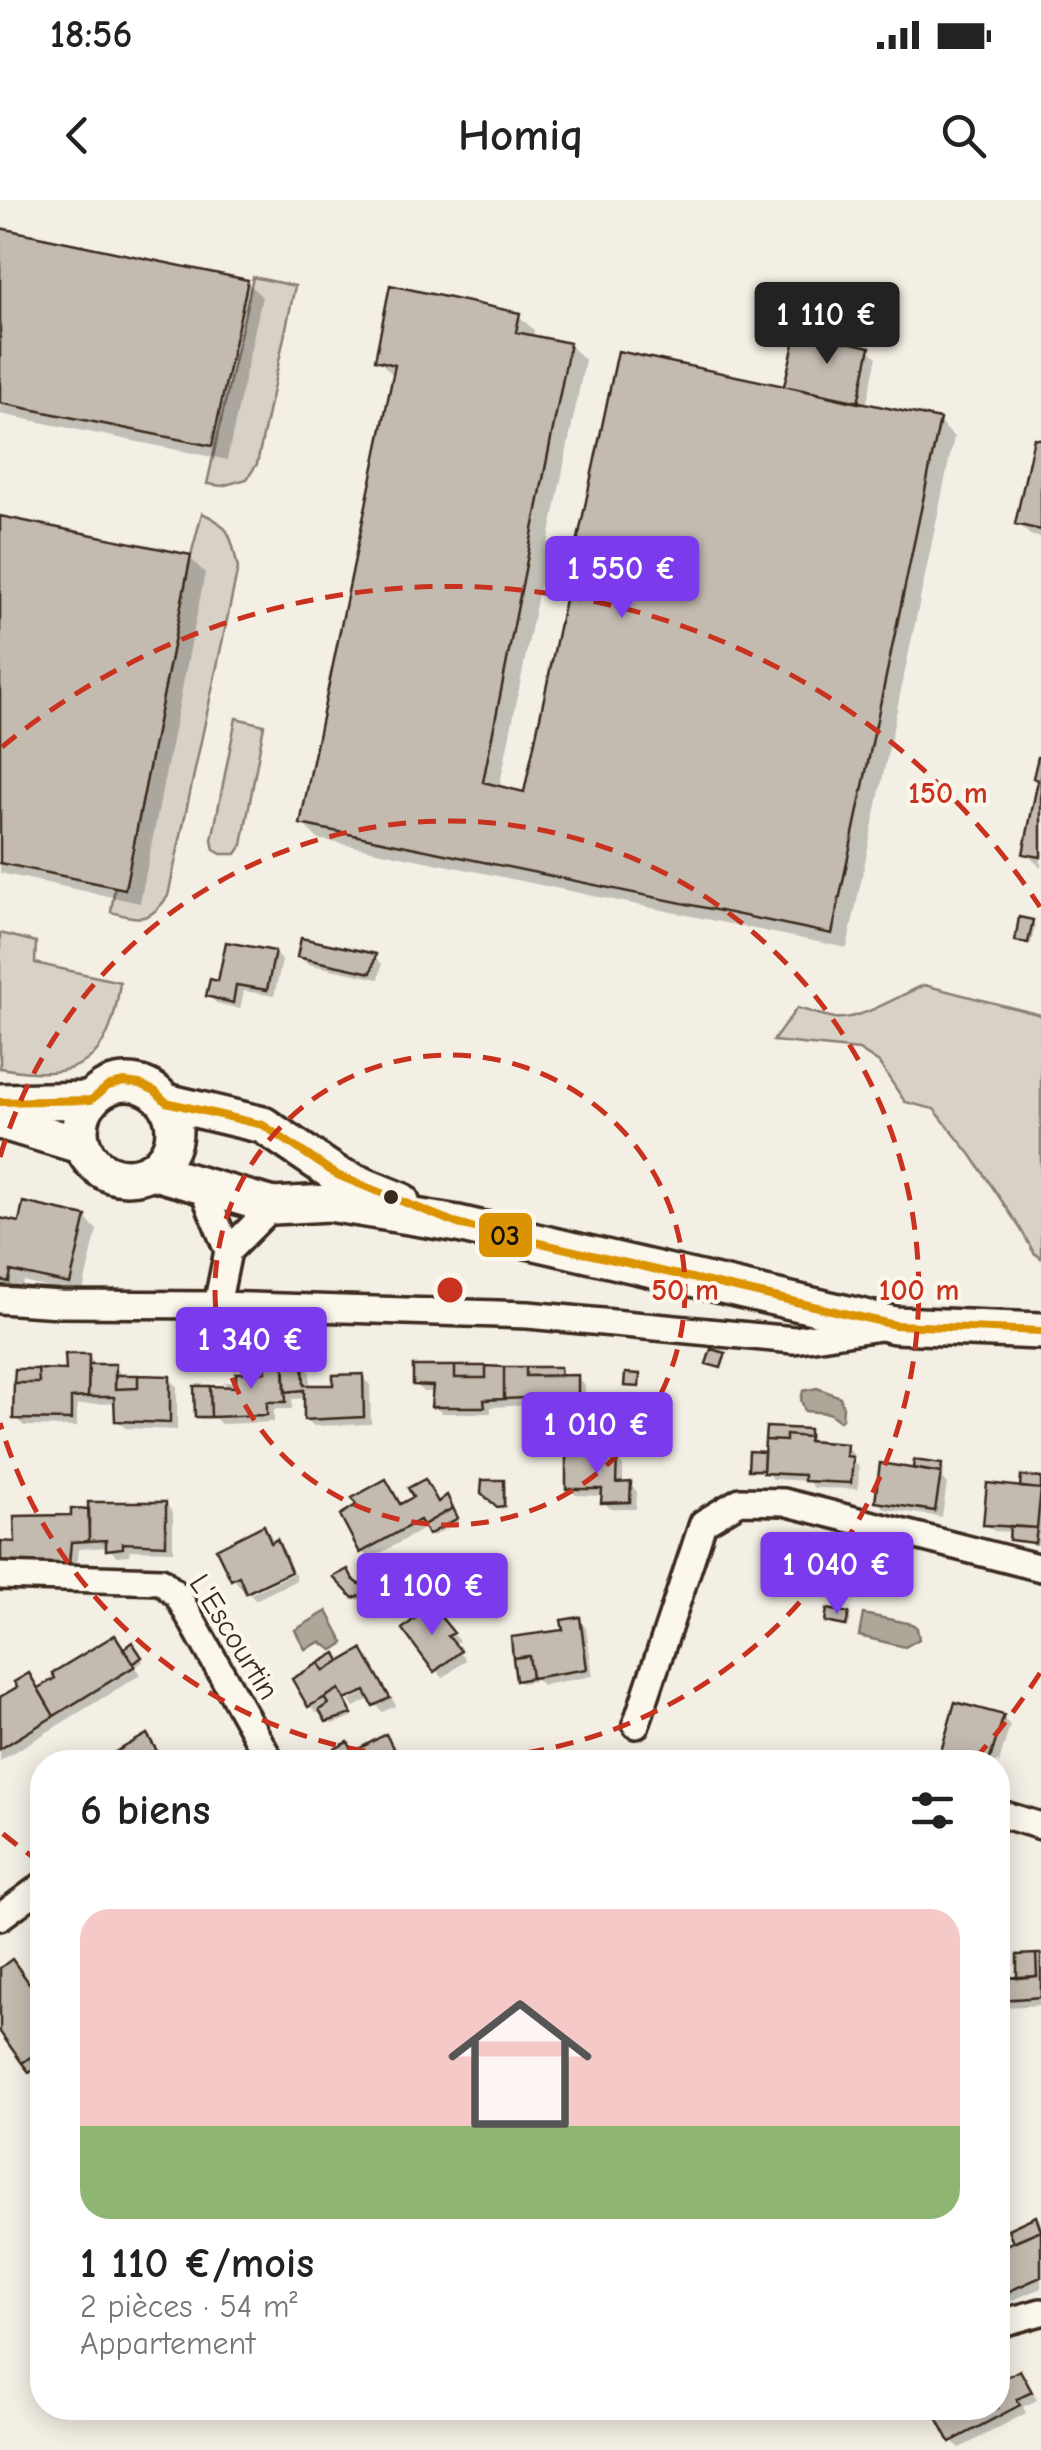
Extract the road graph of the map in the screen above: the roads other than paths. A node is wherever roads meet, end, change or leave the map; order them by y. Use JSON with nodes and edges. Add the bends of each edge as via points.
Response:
{"nodes":[{"id":1,"x":91,"y":1100,"type":"junction"},
{"id":2,"x":0,"y":1102,"type":"edge"},
{"id":3,"x":166,"y":1102,"type":"junction"},
{"id":4,"x":0,"y":1121,"type":"edge"},
{"id":5,"x":83,"y":1146,"type":"junction"},
{"id":6,"x":299,"y":1151,"type":"junction"},
{"id":7,"x":151,"y":1171,"type":"junction"},
{"id":8,"x":202,"y":1187,"type":"junction"},
{"id":9,"x":273,"y":1206,"type":"junction"},
{"id":10,"x":458,"y":1224,"type":"junction"},
{"id":11,"x":228,"y":1251,"type":"junction"},
{"id":12,"x":0,"y":1300,"type":"edge"},
{"id":13,"x":218,"y":1305,"type":"junction"},
{"id":14,"x":895,"y":1325,"type":"junction"},
{"id":15,"x":1041,"y":1331,"type":"edge"},
{"id":16,"x":1041,"y":1568,"type":"edge"},
{"id":17,"x":0,"y":1576,"type":"edge"},
{"id":18,"x":636,"y":1725,"type":"dead end"},
{"id":19,"x":264,"y":1750,"type":"edge"},
{"id":20,"x":1010,"y":1816,"type":"edge"},
{"id":21,"x":1041,"y":1826,"type":"edge"},
{"id":22,"x":30,"y":1895,"type":"edge"},
{"id":23,"x":0,"y":1917,"type":"edge"},
{"id":24,"x":1041,"y":2312,"type":"edge"},
{"id":25,"x":1010,"y":2321,"type":"edge"}],
"edges":[{"from":1,"to":2,"type":"main road"},
{"from":1,"to":3,"type":"main road","via":[[124,1082],[155,1091]]},
{"from":1,"to":5,"type":"main road","via":[[80,1123]]},
{"from":3,"to":6,"type":"main road","via":[[263,1126]]},
{"from":3,"to":7,"type":"main road","via":[[175,1134]]},
{"from":4,"to":5,"type":"main road"},
{"from":5,"to":7,"type":"main road","via":[[107,1173]]},
{"from":6,"to":9,"type":"main road","via":[[294,1184]]},
{"from":6,"to":10,"type":"main road","via":[[337,1175]]},
{"from":7,"to":8,"type":"main road"},
{"from":8,"to":9,"type":"main road"},
{"from":8,"to":11,"type":"street"},
{"from":9,"to":10,"type":"main road","via":[[328,1203]]},
{"from":9,"to":11,"type":"street"},
{"from":10,"to":14,"type":"main road"},
{"from":11,"to":13,"type":"street"},
{"from":12,"to":13,"type":"street"},
{"from":13,"to":14,"type":"street","via":[[528,1315],[794,1340]]},
{"from":14,"to":15,"type":"main road"},
{"from":16,"to":18,"type":"street","via":[[784,1502],[740,1501],[702,1523]]},
{"from":17,"to":19,"type":"street","name":"L'Escourtin","via":[[161,1581],[178,1596]]},
{"from":20,"to":21,"type":"street"},
{"from":22,"to":23,"type":"street"},
{"from":24,"to":25,"type":"street"}]}
